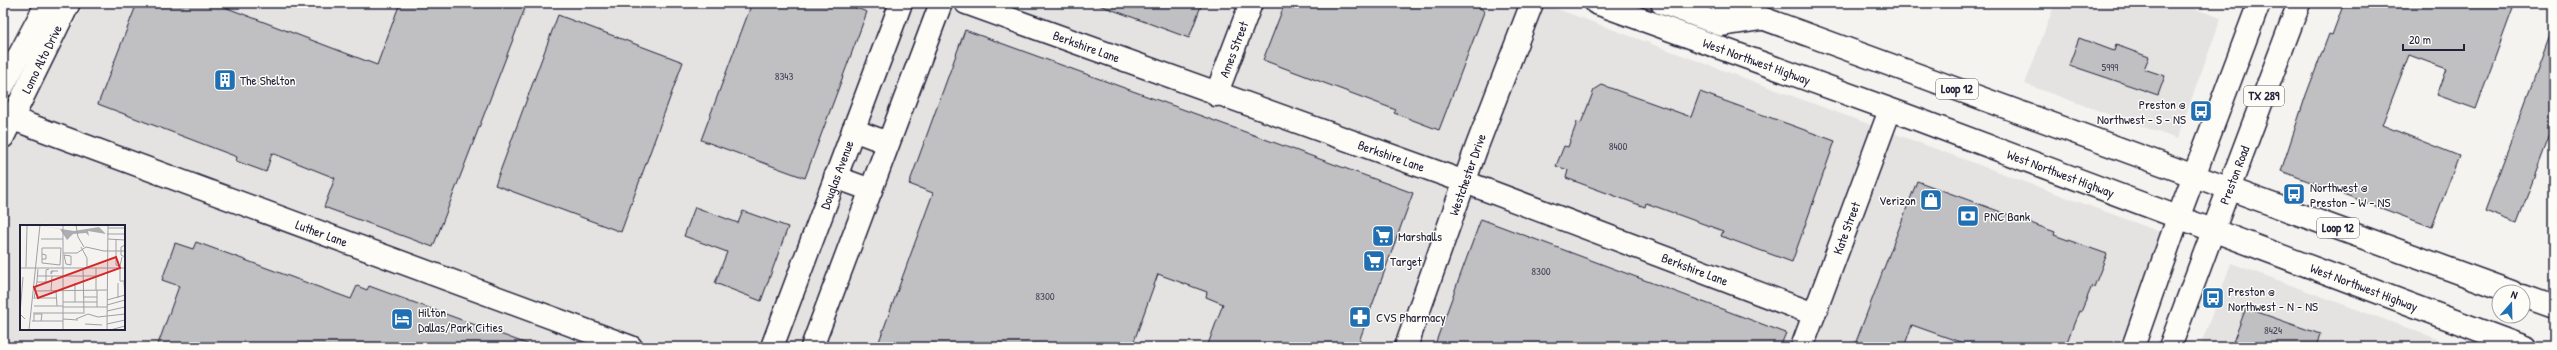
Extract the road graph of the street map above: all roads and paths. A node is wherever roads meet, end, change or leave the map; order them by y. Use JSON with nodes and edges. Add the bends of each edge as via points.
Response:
{"nodes":[{"id":1,"x":47,"y":3,"type":"edge"},
{"id":2,"x":69,"y":3,"type":"edge"},
{"id":3,"x":901,"y":3,"type":"edge"},
{"id":4,"x":941,"y":3,"type":"edge"},
{"id":5,"x":966,"y":3,"type":"edge"},
{"id":6,"x":1251,"y":3,"type":"edge"},
{"id":7,"x":1532,"y":3,"type":"edge"},
{"id":8,"x":1596,"y":3,"type":"edge"},
{"id":9,"x":1662,"y":3,"type":"edge"},
{"id":10,"x":1721,"y":3,"type":"edge"},
{"id":11,"x":2259,"y":3,"type":"edge"},
{"id":12,"x":2299,"y":3,"type":"edge"},
{"id":13,"x":1764,"y":18,"type":"junction"},
{"id":14,"x":3,"y":86,"type":"edge"},
{"id":15,"x":1216,"y":95,"type":"junction"},
{"id":16,"x":1890,"y":110,"type":"junction"},
{"id":17,"x":8,"y":128,"type":"edge"},
{"id":18,"x":853,"y":130,"type":"junction"},
{"id":19,"x":888,"y":144,"type":"junction"},
{"id":20,"x":2194,"y":176,"type":"junction"},
{"id":21,"x":835,"y":177,"type":"junction"},
{"id":22,"x":1464,"y":182,"type":"junction"},
{"id":23,"x":2229,"y":188,"type":"junction"},
{"id":24,"x":871,"y":190,"type":"junction"},
{"id":25,"x":2178,"y":218,"type":"junction"},
{"id":26,"x":2213,"y":231,"type":"junction"},
{"id":27,"x":2491,"y":284,"type":"edge"},
{"id":28,"x":2531,"y":299,"type":"edge"},
{"id":29,"x":2554,"y":307,"type":"edge"},
{"id":30,"x":1814,"y":314,"type":"junction"},
{"id":31,"x":631,"y":347,"type":"edge"},
{"id":32,"x":772,"y":347,"type":"edge"},
{"id":33,"x":812,"y":347,"type":"edge"},
{"id":34,"x":1406,"y":347,"type":"edge"},
{"id":35,"x":1802,"y":347,"type":"edge"},
{"id":36,"x":2133,"y":347,"type":"edge"},
{"id":37,"x":2170,"y":347,"type":"edge"},
{"id":38,"x":2524,"y":347,"type":"edge"}],
"edges":[{"from":1,"to":14,"type":"main road"},
{"from":2,"to":17,"type":"main road","name":"Lomo Alto Drive"},
{"from":3,"to":18,"type":"main road","name":"Douglas Avenue"},
{"from":4,"to":19,"type":"main road"},
{"from":5,"to":15,"type":"main road","name":"Berkshire Lane"},
{"from":6,"to":15,"type":"main road","name":"Ames Street"},
{"from":7,"to":22,"type":"main road","name":"Westchester Drive"},
{"from":8,"to":16,"type":"main road","name":"West Northwest Highway"},
{"from":9,"to":13,"type":"main road","via":[[1722,25]]},
{"from":10,"to":13,"type":"main road","number":"Loop 12"},
{"from":11,"to":20,"type":"main road","number":"TX 289"},
{"from":12,"to":23,"type":"main road","name":"Preston Road","number":"TX 289"},
{"from":13,"to":20,"type":"main road","number":"Loop 12"},
{"from":15,"to":22,"type":"main road","name":"Berkshire Lane"},
{"from":16,"to":25,"type":"main road","name":"West Northwest Highway"},
{"from":16,"to":30,"type":"main road","name":"Kate Street"},
{"from":17,"to":31,"type":"main road","name":"Luther Lane"},
{"from":18,"to":19,"type":"main road"},
{"from":18,"to":21,"type":"main road","name":"Douglas Avenue"},
{"from":19,"to":24,"type":"main road"},
{"from":20,"to":23,"type":"main road","number":"Loop 12"},
{"from":20,"to":25,"type":"main road","number":"TX 289"},
{"from":21,"to":24,"type":"main road"},
{"from":21,"to":32,"type":"main road","name":"Douglas Avenue"},
{"from":22,"to":30,"type":"main road","name":"Berkshire Lane"},
{"from":22,"to":34,"type":"main road","name":"Westchester Drive"},
{"from":23,"to":26,"type":"main road","name":"Preston Road","number":"TX 289"},
{"from":23,"to":27,"type":"main road","number":"Loop 12"},
{"from":24,"to":33,"type":"main road"},
{"from":25,"to":26,"type":"main road","name":"West Northwest Highway"},
{"from":25,"to":36,"type":"main road"},
{"from":26,"to":37,"type":"main road","name":"Preston Road"},
{"from":26,"to":38,"type":"main road","name":"West Northwest Highway"},
{"from":28,"to":29,"type":"main road"},
{"from":30,"to":35,"type":"main road","name":"Kate Street"}]}
